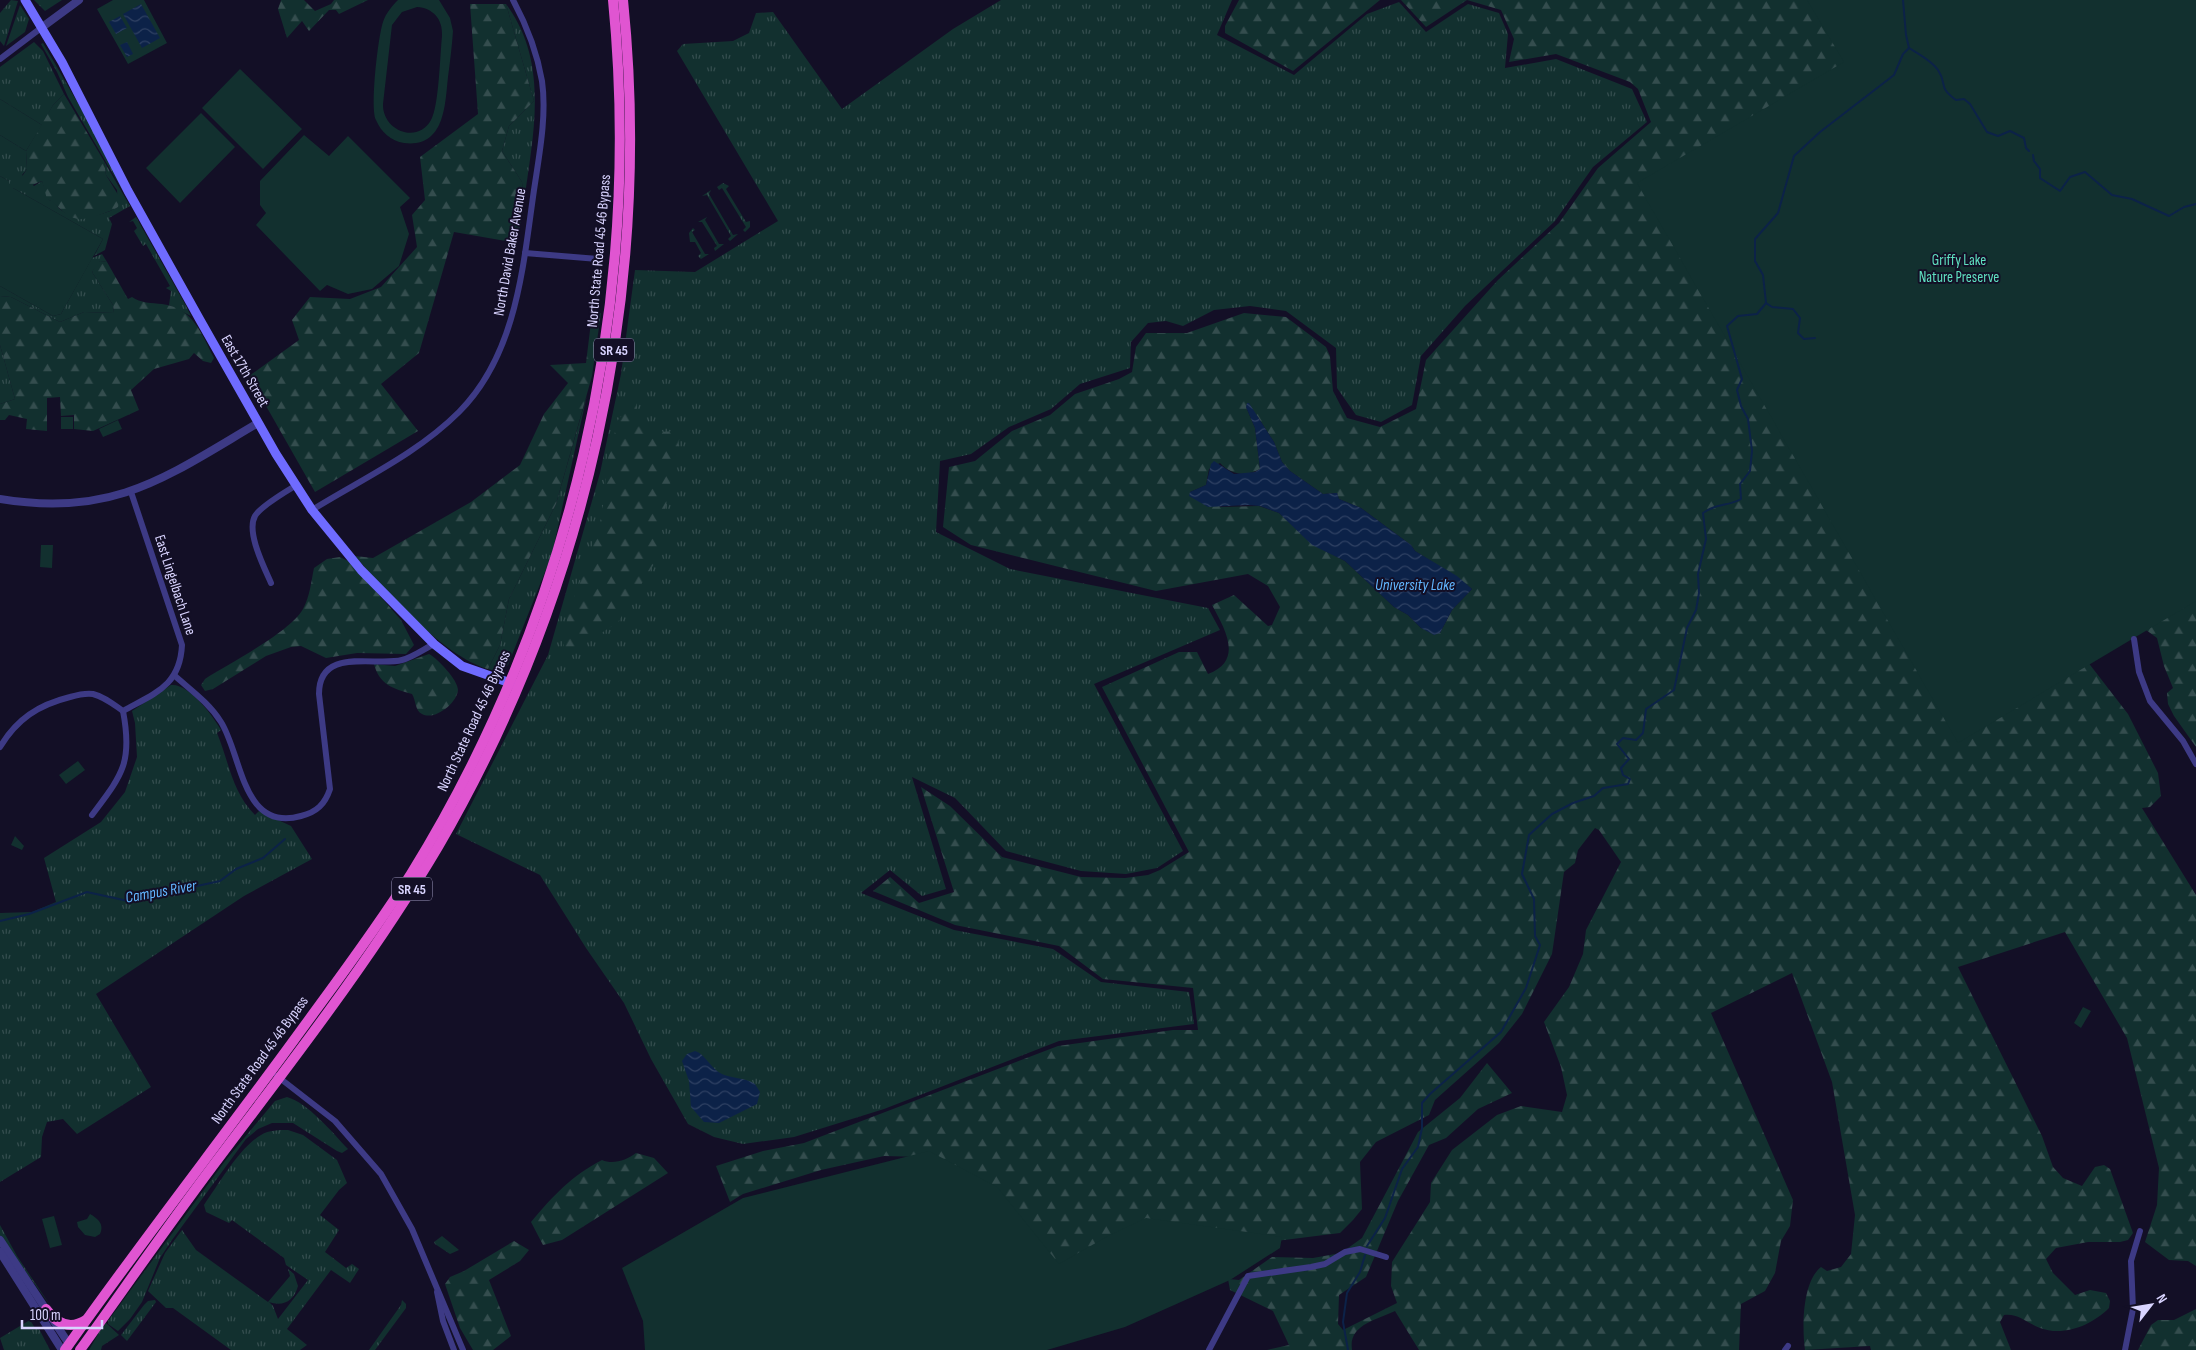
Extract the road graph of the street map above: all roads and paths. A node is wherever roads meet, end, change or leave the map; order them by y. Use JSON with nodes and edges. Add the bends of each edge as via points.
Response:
{"nodes":[{"id":1,"x":25,"y":0,"type":"edge"},
{"id":2,"x":79,"y":0,"type":"edge"},
{"id":3,"x":513,"y":0,"type":"edge"},
{"id":4,"x":614,"y":0,"type":"edge"},
{"id":5,"x":623,"y":0,"type":"edge"},
{"id":6,"x":41,"y":28,"type":"junction"},
{"id":7,"x":0,"y":60,"type":"edge"},
{"id":8,"x":525,"y":253,"type":"junction"},
{"id":9,"x":598,"y":259,"type":"dead end"},
{"id":10,"x":620,"y":262,"type":"junction"},
{"id":11,"x":258,"y":423,"type":"junction"},
{"id":12,"x":295,"y":486,"type":"junction"},
{"id":13,"x":131,"y":492,"type":"junction"},
{"id":14,"x":0,"y":499,"type":"edge"},
{"id":15,"x":312,"y":510,"type":"junction"},
{"id":16,"x":271,"y":582,"type":"dead end"},
{"id":17,"x":2134,"y":638,"type":"dead end"},
{"id":18,"x":434,"y":644,"type":"junction"},
{"id":19,"x":175,"y":676,"type":"junction"},
{"id":20,"x":514,"y":685,"type":"junction"},
{"id":21,"x":123,"y":711,"type":"junction"},
{"id":22,"x":0,"y":747,"type":"edge"},
{"id":23,"x":2196,"y":764,"type":"edge"},
{"id":24,"x":92,"y":816,"type":"dead end"},
{"id":25,"x":271,"y":1071,"type":"junction"},
{"id":26,"x":281,"y":1078,"type":"junction"},
{"id":27,"x":2140,"y":1231,"type":"dead end"},
{"id":28,"x":0,"y":1240,"type":"edge"},
{"id":29,"x":0,"y":1252,"type":"edge"},
{"id":30,"x":1386,"y":1257,"type":"dead end"},
{"id":31,"x":437,"y":1291,"type":"junction"},
{"id":32,"x":46,"y":1309,"type":"junction"},
{"id":33,"x":90,"y":1316,"type":"junction"},
{"id":34,"x":65,"y":1348,"type":"edge"},
{"id":35,"x":80,"y":1350,"type":"edge"},
{"id":36,"x":454,"y":1350,"type":"edge"},
{"id":37,"x":463,"y":1350,"type":"edge"},
{"id":38,"x":1209,"y":1350,"type":"edge"},
{"id":39,"x":2125,"y":1350,"type":"edge"}],
"edges":[{"from":1,"to":6,"type":"main road","name":"East 17th Street"},
{"from":2,"to":6,"type":"street"},
{"from":3,"to":8,"type":"street","name":"North David Baker Avenue","via":[[530,33],[542,83],[539,154]]},
{"from":4,"to":10,"type":"highway","name":"North State Road 45 46 Bypass","number":"SR 45","via":[[620,126]]},
{"from":5,"to":10,"type":"highway","name":"North State Road 45 46 Bypass","number":"SR 45","via":[[630,143]]},
{"from":6,"to":7,"type":"street"},
{"from":6,"to":11,"type":"main road","name":"East 17th Street"},
{"from":8,"to":9,"type":"street"},
{"from":8,"to":15,"type":"street","name":"North David Baker Avenue","via":[[514,312],[504,341],[462,409],[421,443]]},
{"from":10,"to":20,"type":"highway","name":"North State Road 45 46 Bypass","number":"SR 45","via":[[581,467],[548,584]]},
{"from":11,"to":12,"type":"main road","name":"East 17th Street"},
{"from":11,"to":13,"type":"street","via":[[179,470]]},
{"from":12,"to":15,"type":"main road","name":"East 17th Street"},
{"from":12,"to":16,"type":"street","via":[[255,515],[257,550]]},
{"from":13,"to":14,"type":"street","via":[[57,505]]},
{"from":13,"to":19,"type":"street","name":"East Lingelbach Lane","via":[[182,645]]},
{"from":15,"to":18,"type":"main road","name":"East 17th Street","via":[[361,570]]},
{"from":17,"to":23,"type":"street","via":[[2139,672],[2150,701],[2183,741]]},
{"from":18,"to":19,"type":"street","via":[[403,660],[362,660],[338,665],[324,677],[319,694],[330,776],[327,799],[311,813],[282,819],[260,807],[246,791],[223,724],[203,699]]},
{"from":18,"to":20,"type":"main road","name":"East 17th Street","via":[[462,666]]},
{"from":19,"to":21,"type":"street","via":[[160,690]]},
{"from":20,"to":25,"type":"highway","name":"North State Road 45 46 Bypass","number":"SR 45","via":[[418,861],[369,936]]},
{"from":20,"to":26,"type":"highway","number":"SR 45","via":[[480,768],[433,855],[366,961]]},
{"from":21,"to":22,"type":"street","via":[[108,700],[90,694],[60,699],[30,712],[18,722]]},
{"from":21,"to":24,"type":"street","via":[[128,734],[126,758],[119,779]]},
{"from":25,"to":26,"type":"street"},
{"from":25,"to":33,"type":"highway","name":"North State Road 45 46 Bypass","number":"SR 45"},
{"from":26,"to":31,"type":"street","via":[[335,1121],[381,1174],[409,1223]]},
{"from":26,"to":35,"type":"highway","name":"North State Road 45 46 Bypass","number":"SR 45","via":[[203,1179]]},
{"from":27,"to":39,"type":"street","via":[[2131,1261],[2133,1309]]},
{"from":28,"to":32,"type":"street"},
{"from":29,"to":34,"type":"street"},
{"from":30,"to":38,"type":"street","via":[[1360,1249],[1345,1252],[1325,1264],[1248,1276]]},
{"from":31,"to":36,"type":"street","via":[[440,1312]]},
{"from":31,"to":37,"type":"street"},
{"from":32,"to":33,"type":"highway","via":[[68,1326]]},
{"from":32,"to":34,"type":"street"},
{"from":33,"to":34,"type":"highway","name":"North State Road 45 46 Bypass","number":"SR 45"}]}
